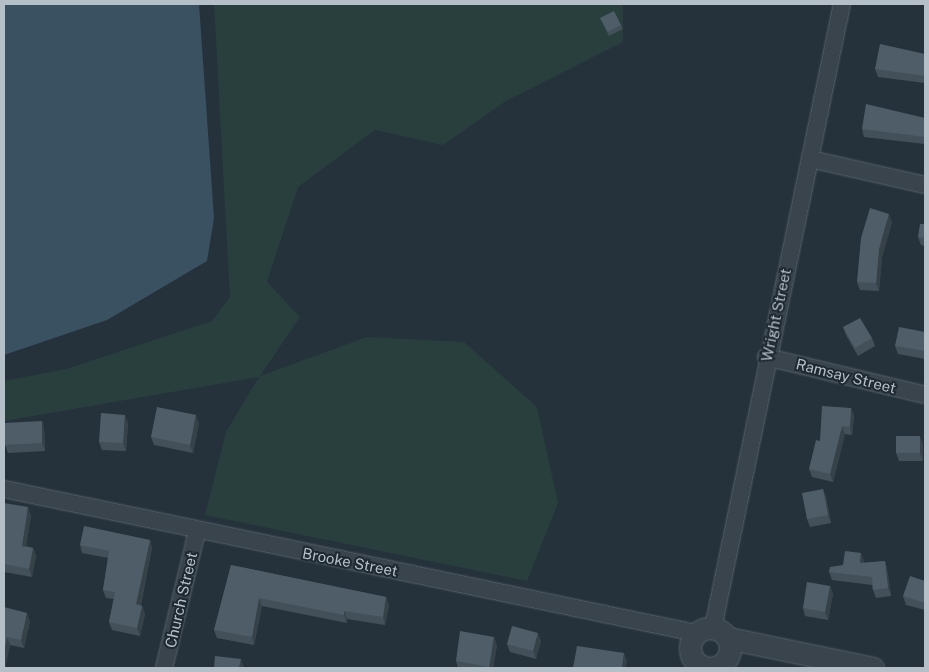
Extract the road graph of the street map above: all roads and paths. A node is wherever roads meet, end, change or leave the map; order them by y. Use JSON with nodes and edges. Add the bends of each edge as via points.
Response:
{"nodes":[{"id":1,"x":842,"y":4,"type":"edge"},
{"id":2,"x":810,"y":158,"type":"junction"},
{"id":3,"x":925,"y":184,"type":"edge"},
{"id":4,"x":766,"y":357,"type":"junction"},
{"id":5,"x":925,"y":396,"type":"edge"},
{"id":6,"x":4,"y":489,"type":"edge"},
{"id":7,"x":197,"y":532,"type":"junction"},
{"id":8,"x":712,"y":633,"type":"junction"},
{"id":9,"x":702,"y":667,"type":"edge"},
{"id":10,"x":164,"y":668,"type":"edge"},
{"id":11,"x":873,"y":668,"type":"edge"}],
"edges":[{"from":1,"to":2,"type":"street","name":"Wright Street"},
{"from":2,"to":3,"type":"street"},
{"from":2,"to":4,"type":"street","name":"Wright Street"},
{"from":4,"to":5,"type":"street","name":"Ramsay Street"},
{"from":4,"to":8,"type":"street","name":"Wright Street"},
{"from":6,"to":7,"type":"street","name":"Brooke Street"},
{"from":7,"to":8,"type":"street","name":"Brooke Street"},
{"from":7,"to":10,"type":"street","name":"Church Street"},
{"from":8,"to":9,"type":"street","via":[[690,652]]},
{"from":8,"to":9,"type":"street","via":[[730,650],[725,661],[715,668]]},
{"from":8,"to":11,"type":"street","name":"Brooke Street"}]}
